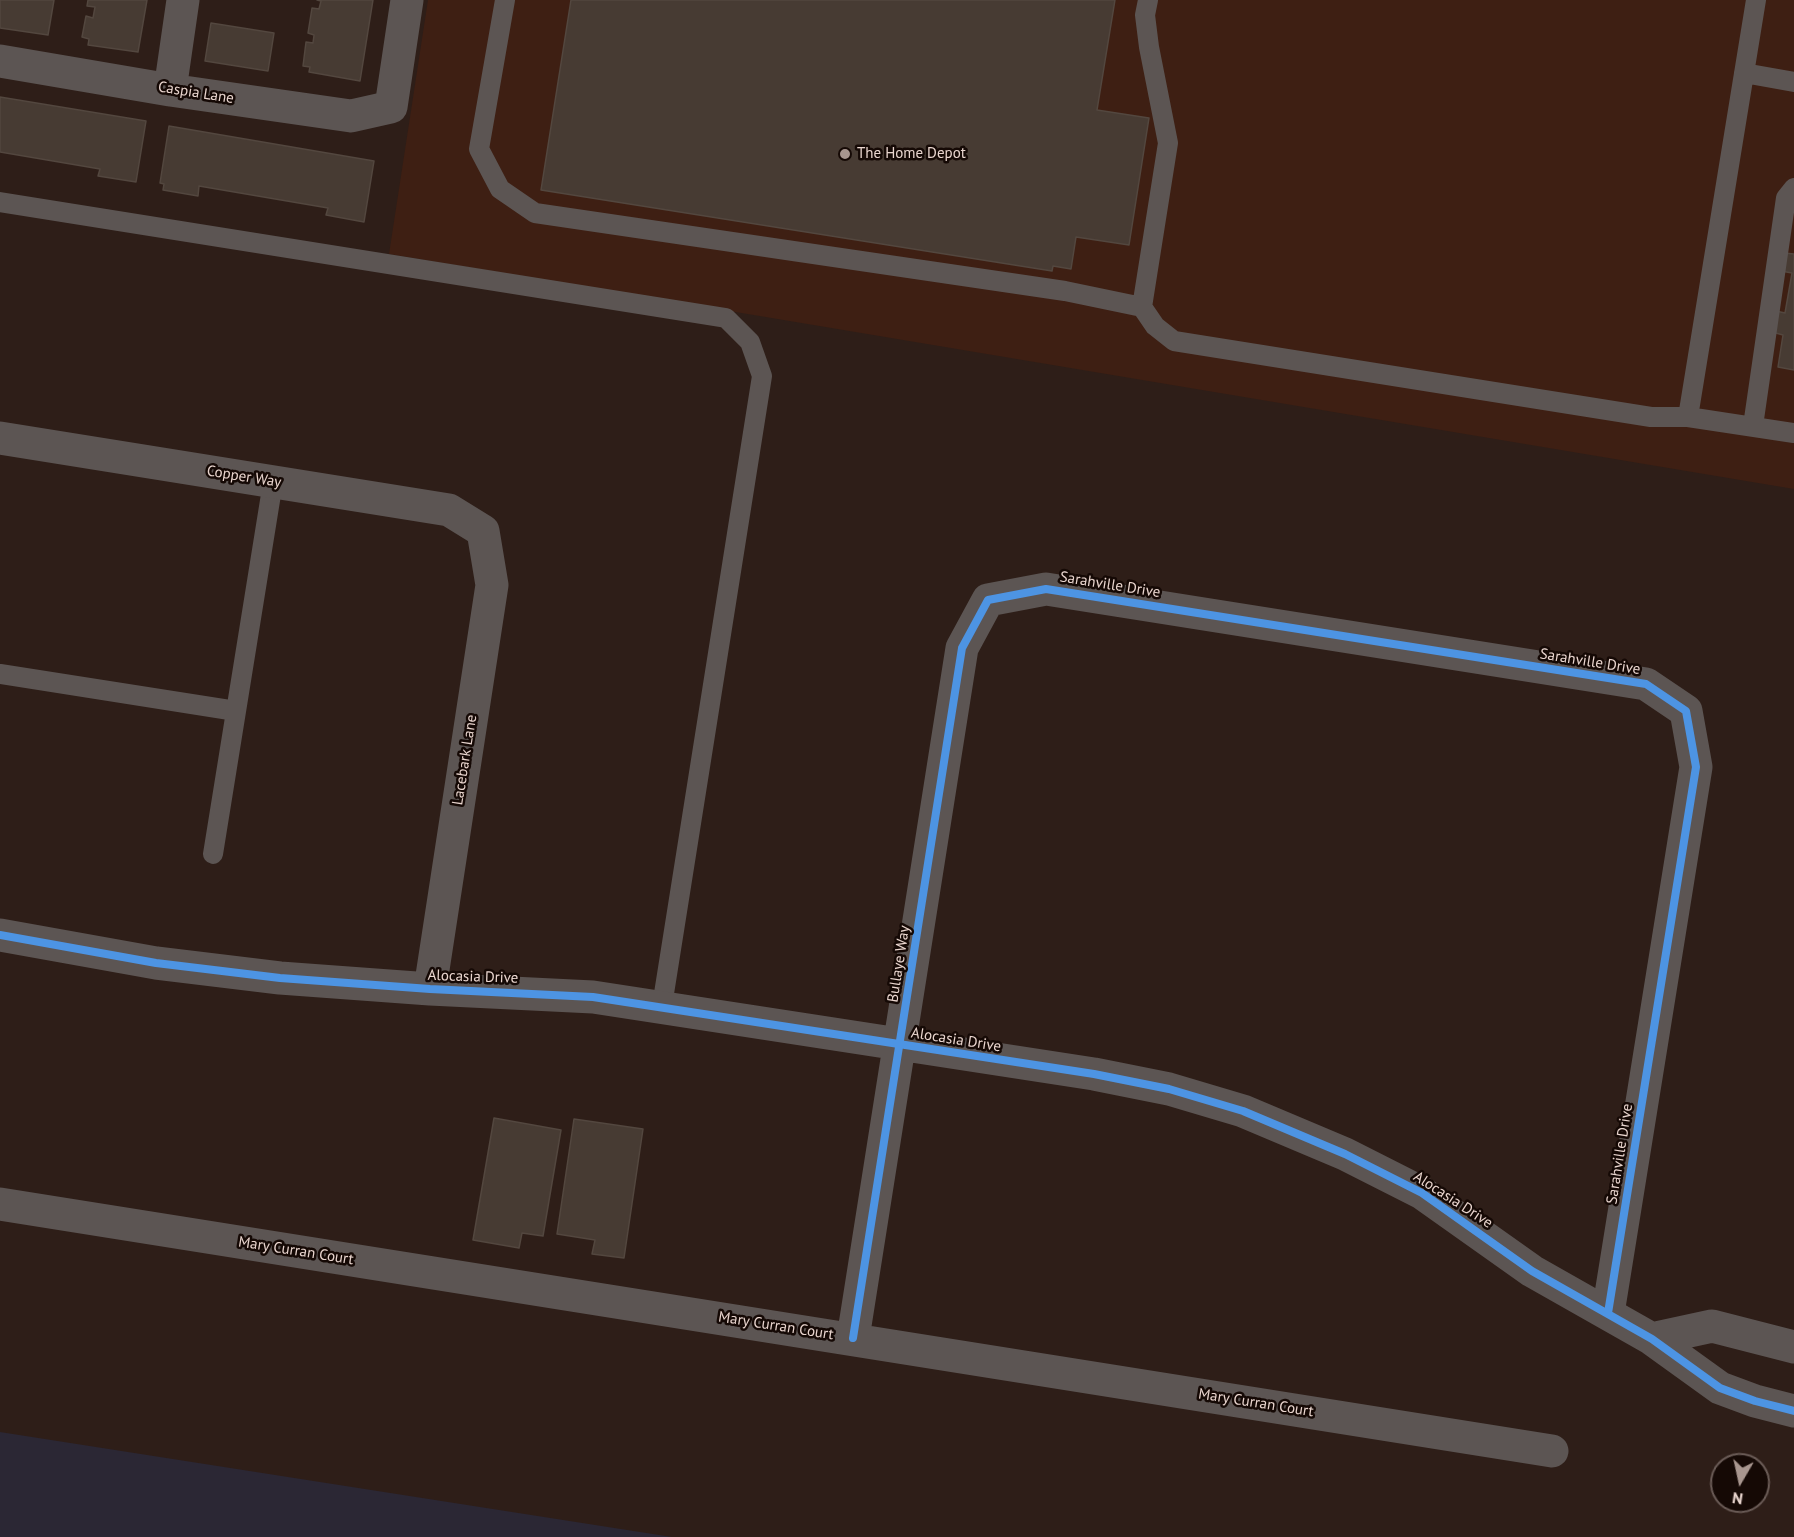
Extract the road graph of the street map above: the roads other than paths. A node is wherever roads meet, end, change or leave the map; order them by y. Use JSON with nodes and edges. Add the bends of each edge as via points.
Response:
{"nodes":[{"id":1,"x":183,"y":0,"type":"edge"},
{"id":2,"x":407,"y":0,"type":"edge"},
{"id":3,"x":505,"y":0,"type":"edge"},
{"id":4,"x":1148,"y":0,"type":"edge"},
{"id":5,"x":1756,"y":0,"type":"edge"},
{"id":6,"x":0,"y":61,"type":"edge"},
{"id":7,"x":1744,"y":73,"type":"junction"},
{"id":8,"x":1794,"y":82,"type":"edge"},
{"id":9,"x":170,"y":90,"type":"junction"},
{"id":10,"x":1794,"y":188,"type":"edge"},
{"id":11,"x":0,"y":202,"type":"edge"},
{"id":12,"x":1142,"y":307,"type":"junction"},
{"id":13,"x":1688,"y":417,"type":"junction"},
{"id":14,"x":1753,"y":426,"type":"junction"},
{"id":15,"x":1794,"y":433,"type":"edge"},
{"id":16,"x":0,"y":438,"type":"edge"},
{"id":17,"x":273,"y":482,"type":"junction"},
{"id":18,"x":483,"y":531,"type":"joint"},
{"id":19,"x":988,"y":600,"type":"joint"},
{"id":20,"x":0,"y":674,"type":"edge"},
{"id":21,"x":236,"y":711,"type":"junction"},
{"id":22,"x":213,"y":854,"type":"dead end"},
{"id":23,"x":0,"y":935,"type":"edge"},
{"id":24,"x":430,"y":989,"type":"junction"},
{"id":25,"x":662,"y":1006,"type":"junction"},
{"id":26,"x":899,"y":1044,"type":"junction"},
{"id":27,"x":0,"y":1204,"type":"edge"},
{"id":28,"x":1608,"y":1313,"type":"junction"},
{"id":29,"x":853,"y":1338,"type":"junction"},
{"id":30,"x":1652,"y":1339,"type":"junction"},
{"id":31,"x":1794,"y":1347,"type":"edge"},
{"id":32,"x":1794,"y":1411,"type":"edge"},
{"id":33,"x":1552,"y":1451,"type":"dead end"}],
"edges":[{"from":1,"to":9,"type":"street"},
{"from":2,"to":9,"type":"street","name":"Caspia Lane","via":[[391,107],[351,116]]},
{"from":3,"to":12,"type":"lane","via":[[479,149],[500,189],[535,213],[1065,291]]},
{"from":4,"to":12,"type":"lane","via":[[1145,15],[1168,143]]},
{"from":5,"to":7,"type":"lane"},
{"from":6,"to":9,"type":"street","name":"Caspia Lane"},
{"from":7,"to":8,"type":"lane"},
{"from":7,"to":13,"type":"lane"},
{"from":10,"to":14,"type":"lane","via":[[1786,198]]},
{"from":11,"to":25,"type":"lane","via":[[726,318],[750,342],[762,376]]},
{"from":12,"to":13,"type":"lane","via":[[1155,326],[1174,341],[1651,417]]},
{"from":13,"to":14,"type":"lane"},
{"from":14,"to":15,"type":"lane"},
{"from":16,"to":17,"type":"street","name":"Copper Way"},
{"from":17,"to":18,"type":"street","name":"Copper Way","via":[[449,510]]},
{"from":17,"to":21,"type":"lane"},
{"from":18,"to":24,"type":"street","name":"Lacebark Lane","via":[[492,585]]},
{"from":19,"to":26,"type":"street","name":"Bullaye Way","via":[[962,648]]},
{"from":19,"to":28,"type":"street","name":"Sarahville Drive","via":[[1046,588],[1646,684],[1686,711],[1696,767]]},
{"from":20,"to":21,"type":"lane"},
{"from":21,"to":22,"type":"lane"},
{"from":23,"to":24,"type":"street","name":"Alocasia Drive","via":[[156,963],[280,978]]},
{"from":24,"to":25,"type":"street","name":"Alocasia Drive","via":[[593,997]]},
{"from":25,"to":26,"type":"street","name":"Alocasia Drive"},
{"from":26,"to":28,"type":"street","name":"Alocasia Drive","via":[[1094,1074],[1169,1089],[1243,1111],[1345,1154],[1422,1193],[1532,1271]]},
{"from":26,"to":29,"type":"street","name":"Bullaye Way"},
{"from":27,"to":29,"type":"street","name":"Mary Curran Court"},
{"from":28,"to":30,"type":"street","name":"Alocasia Drive"},
{"from":29,"to":33,"type":"street","name":"Mary Curran Court"},
{"from":30,"to":31,"type":"street","via":[[1712,1326]]},
{"from":30,"to":32,"type":"street","name":"Alocasia Drive","via":[[1719,1388]]}]}
